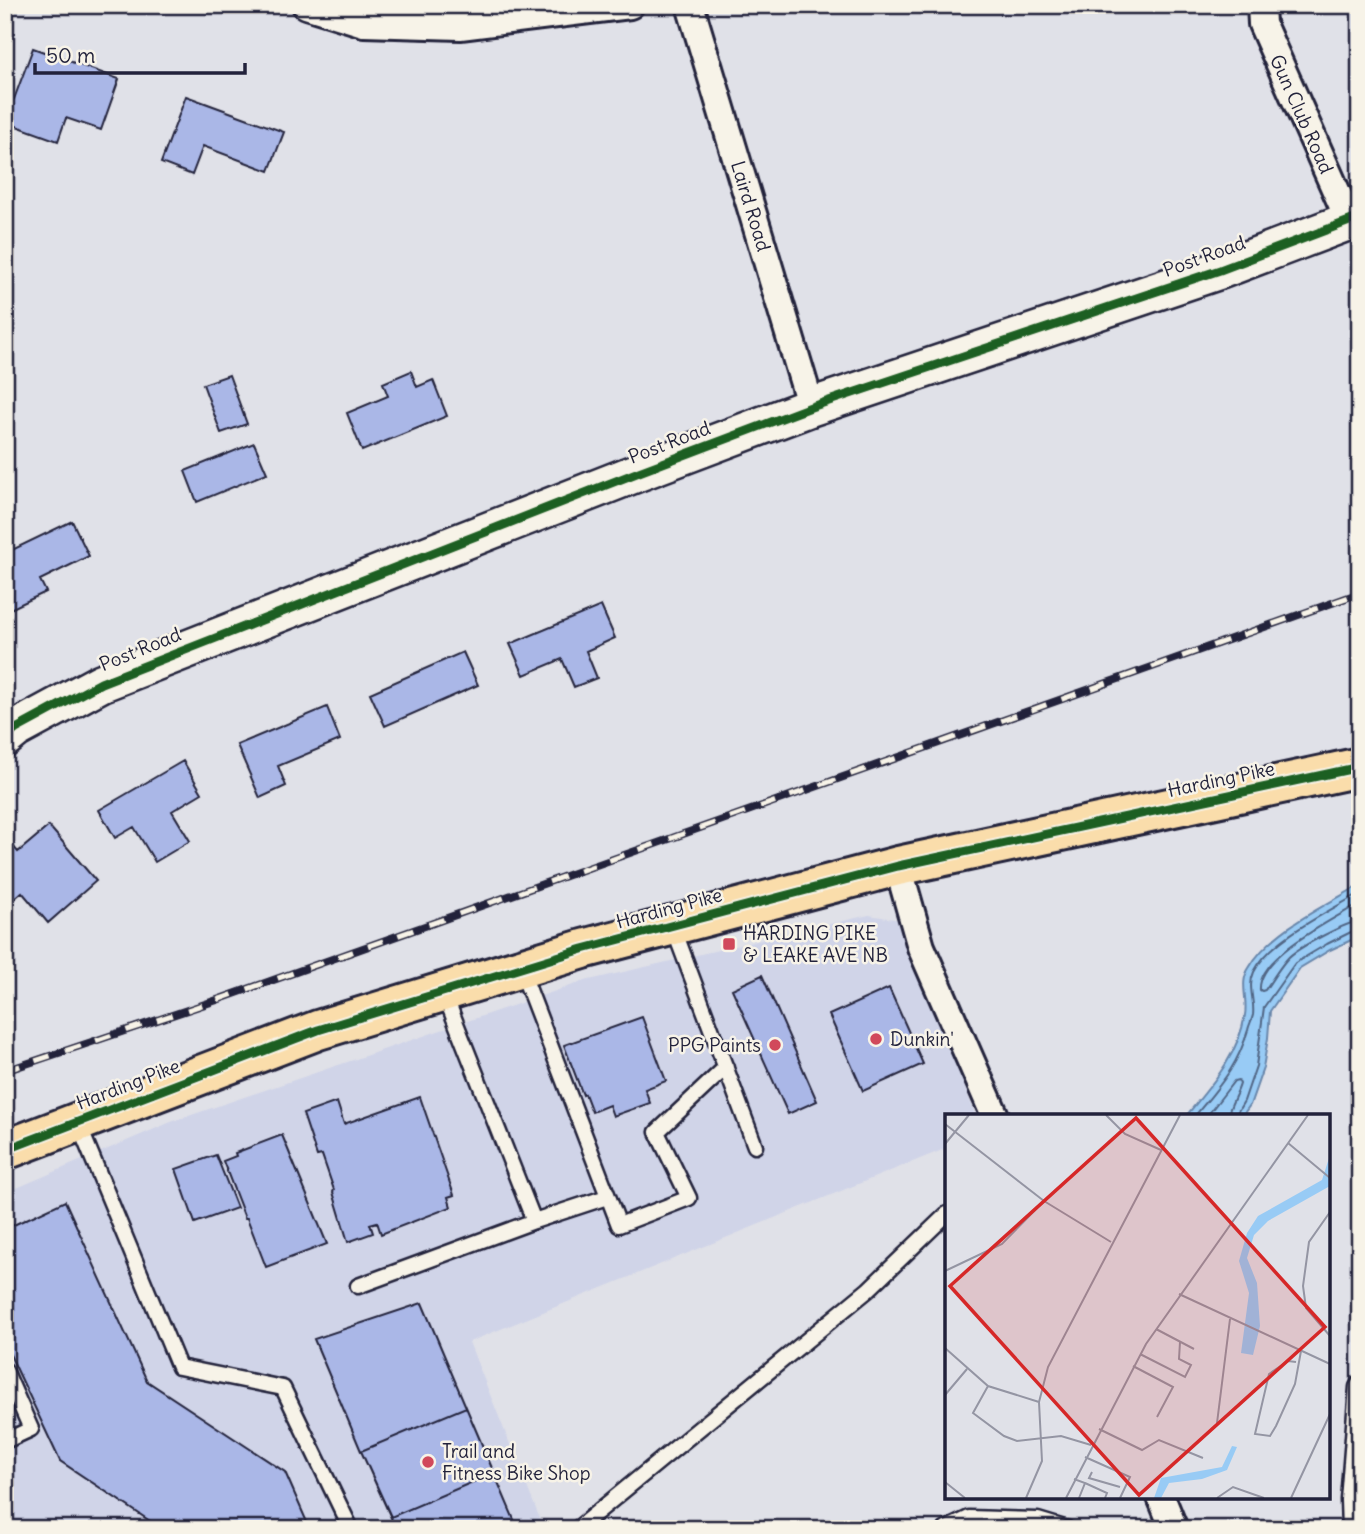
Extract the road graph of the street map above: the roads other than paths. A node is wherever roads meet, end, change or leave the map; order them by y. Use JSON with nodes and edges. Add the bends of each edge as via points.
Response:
{"nodes":[{"id":1,"x":306,"y":5,"type":"edge"},
{"id":2,"x":630,"y":5,"type":"edge"},
{"id":3,"x":690,"y":5,"type":"edge"},
{"id":4,"x":1261,"y":5,"type":"edge"},
{"id":5,"x":1355,"y":219,"type":"edge"},
{"id":6,"x":811,"y":407,"type":"junction"},
{"id":7,"x":5,"y":738,"type":"edge"},
{"id":8,"x":1360,"y":767,"type":"edge"},
{"id":9,"x":898,"y":866,"type":"junction"},
{"id":10,"x":673,"y":925,"type":"junction"},
{"id":11,"x":521,"y":968,"type":"junction"},
{"id":12,"x":444,"y":991,"type":"junction"},
{"id":13,"x":726,"y":1067,"type":"junction"},
{"id":14,"x":994,"y":1114,"type":"edge"},
{"id":15,"x":78,"y":1122,"type":"junction"},
{"id":16,"x":755,"y":1146,"type":"dead end"},
{"id":17,"x":5,"y":1150,"type":"edge"},
{"id":18,"x":607,"y":1196,"type":"junction"},
{"id":19,"x":945,"y":1216,"type":"edge"},
{"id":20,"x":534,"y":1221,"type":"junction"},
{"id":21,"x":358,"y":1286,"type":"dead end"},
{"id":22,"x":5,"y":1370,"type":"edge"},
{"id":23,"x":1360,"y":1382,"type":"edge"},
{"id":24,"x":5,"y":1441,"type":"edge"},
{"id":25,"x":1162,"y":1499,"type":"edge"},
{"id":26,"x":1354,"y":1501,"type":"edge"},
{"id":27,"x":578,"y":1528,"type":"edge"},
{"id":28,"x":351,"y":1529,"type":"edge"},
{"id":29,"x":946,"y":1529,"type":"edge"},
{"id":30,"x":1068,"y":1529,"type":"edge"},
{"id":31,"x":1174,"y":1529,"type":"edge"},
{"id":32,"x":1349,"y":1529,"type":"edge"}],
"edges":[{"from":1,"to":2,"type":"street","via":[[364,23],[460,26]]},
{"from":3,"to":6,"type":"street","name":"Laird Road"},
{"from":4,"to":5,"type":"street","name":"Gun Club Road","via":[[1262,24]]},
{"from":5,"to":6,"type":"street","name":"Post Road","via":[[1220,270]]},
{"from":6,"to":7,"type":"street","name":"Post Road","via":[[101,683]]},
{"from":8,"to":9,"type":"main road","name":"Harding Pike"},
{"from":9,"to":10,"type":"main road","name":"Harding Pike"},
{"from":9,"to":14,"type":"street","via":[[921,947]]},
{"from":10,"to":11,"type":"main road","name":"Harding Pike"},
{"from":10,"to":13,"type":"lane"},
{"from":11,"to":12,"type":"main road","name":"Harding Pike"},
{"from":11,"to":18,"type":"lane"},
{"from":12,"to":15,"type":"main road","name":"Harding Pike","via":[[318,1030]]},
{"from":12,"to":20,"type":"lane"},
{"from":13,"to":16,"type":"lane"},
{"from":13,"to":18,"type":"lane","via":[[657,1132],[689,1198],[619,1225]]},
{"from":15,"to":17,"type":"main road","name":"Harding Pike"},
{"from":15,"to":28,"type":"lane","via":[[179,1367],[283,1388]]},
{"from":18,"to":20,"type":"lane"},
{"from":19,"to":27,"type":"lane","via":[[868,1290]]},
{"from":20,"to":21,"type":"lane"},
{"from":22,"to":24,"type":"lane","via":[[31,1429]]},
{"from":23,"to":26,"type":"lane"},
{"from":25,"to":31,"type":"street"},
{"from":26,"to":32,"type":"lane"},
{"from":29,"to":30,"type":"lane","via":[[968,1518],[1038,1520]]}]}
